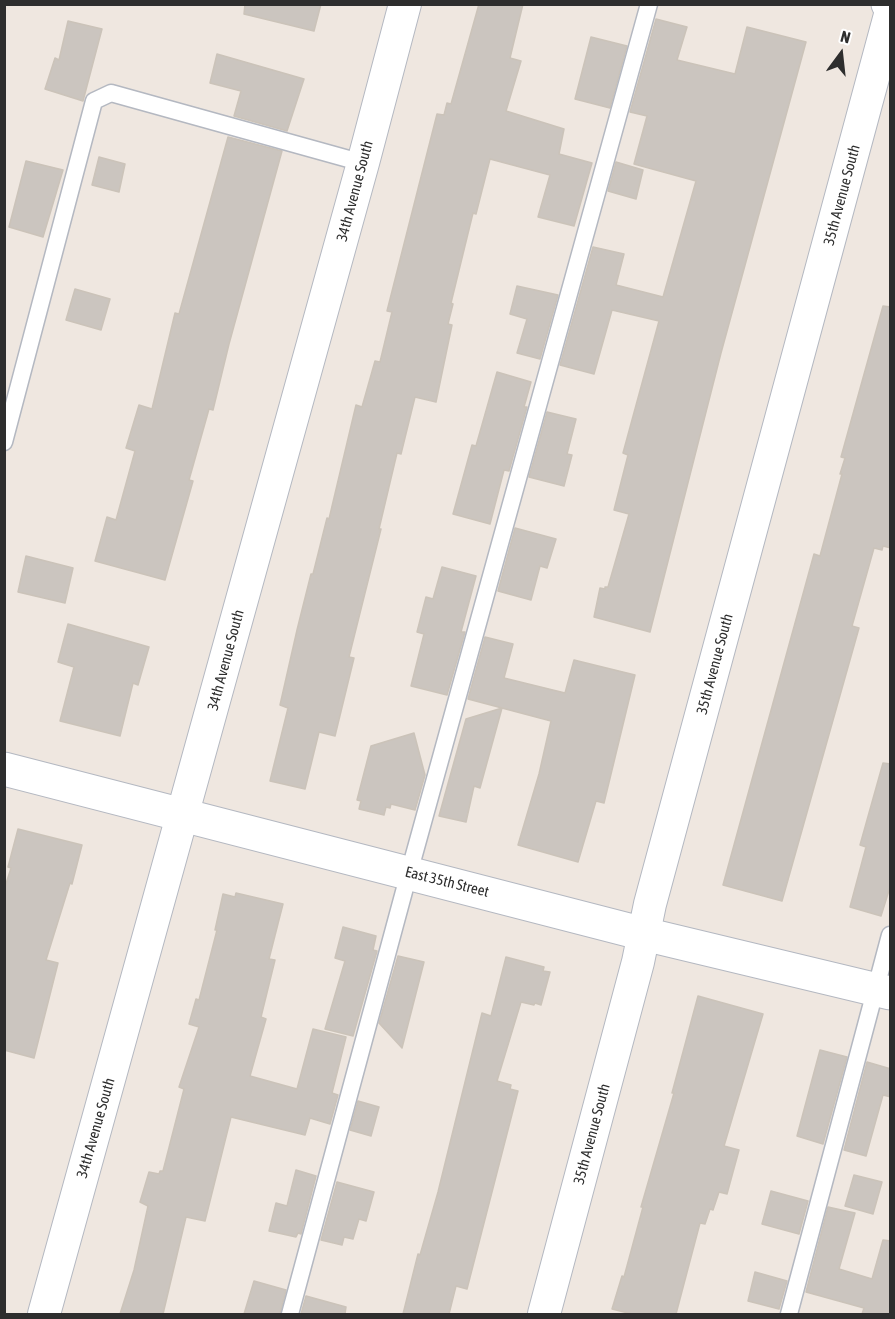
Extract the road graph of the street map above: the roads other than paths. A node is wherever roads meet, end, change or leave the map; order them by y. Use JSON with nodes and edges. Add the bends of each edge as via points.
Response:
{"nodes":[{"id":1,"x":405,"y":4,"type":"edge"},
{"id":2,"x":649,"y":4,"type":"edge"},
{"id":3,"x":891,"y":15,"type":"edge"},
{"id":4,"x":363,"y":163,"type":"junction"},
{"id":5,"x":4,"y":442,"type":"edge"},
{"id":6,"x":4,"y":769,"type":"edge"},
{"id":7,"x":183,"y":816,"type":"junction"},
{"id":8,"x":409,"y":873,"type":"junction"},
{"id":9,"x":644,"y":934,"type":"junction"},
{"id":10,"x":891,"y":935,"type":"edge"},
{"id":11,"x":883,"y":991,"type":"edge"},
{"id":12,"x":44,"y":1314,"type":"edge"},
{"id":13,"x":290,"y":1314,"type":"edge"},
{"id":14,"x":544,"y":1314,"type":"edge"},
{"id":15,"x":789,"y":1314,"type":"edge"}],
"edges":[{"from":1,"to":4,"type":"street","name":"34th Avenue South"},
{"from":2,"to":8,"type":"lane"},
{"from":3,"to":9,"type":"street","name":"35th Avenue South"},
{"from":4,"to":5,"type":"lane","via":[[111,93],[94,101]]},
{"from":4,"to":7,"type":"street","name":"34th Avenue South"},
{"from":6,"to":7,"type":"street","name":"East 35th Street"},
{"from":7,"to":8,"type":"street","name":"East 35th Street"},
{"from":7,"to":12,"type":"street","name":"34th Avenue South"},
{"from":8,"to":9,"type":"street","name":"East 35th Street"},
{"from":8,"to":13,"type":"lane"},
{"from":9,"to":11,"type":"street","name":"East 35th Street"},
{"from":9,"to":14,"type":"street","name":"35th Avenue South"},
{"from":10,"to":11,"type":"lane"},
{"from":11,"to":15,"type":"lane"}]}
